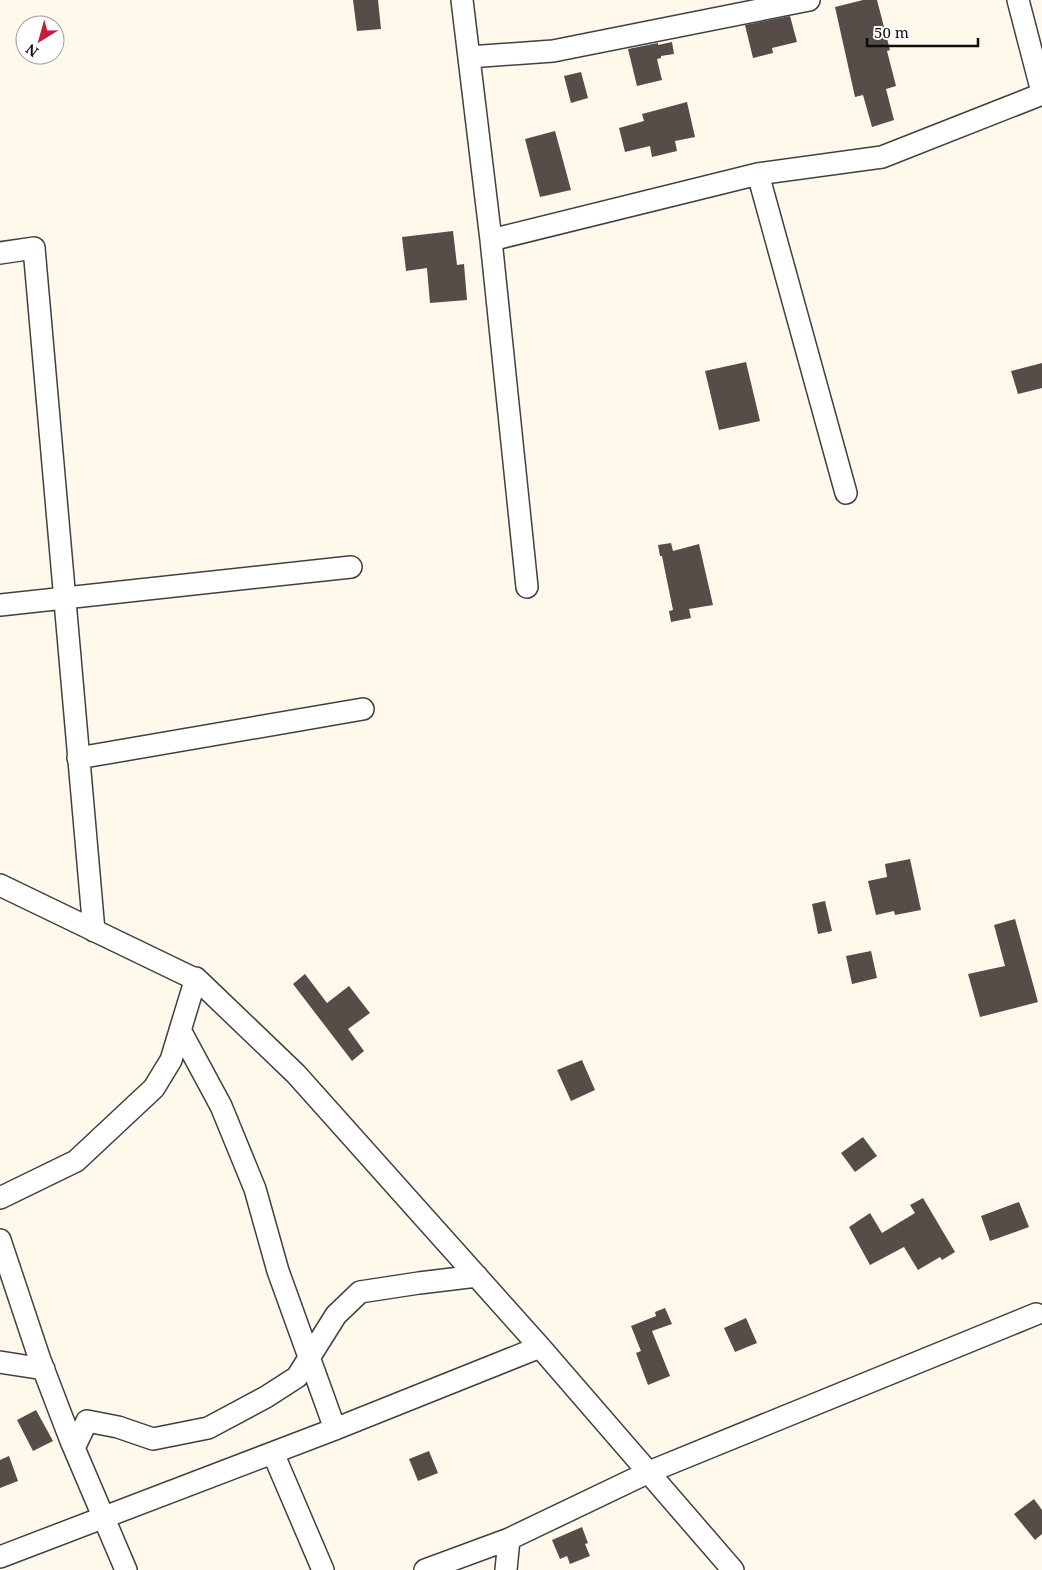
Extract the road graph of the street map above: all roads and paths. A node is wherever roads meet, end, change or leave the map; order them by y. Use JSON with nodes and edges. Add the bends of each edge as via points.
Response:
{"nodes":[{"id":1,"x":462,"y":0,"type":"edge"},
{"id":2,"x":809,"y":0,"type":"edge"},
{"id":3,"x":1018,"y":0,"type":"edge"},
{"id":4,"x":469,"y":57,"type":"junction"},
{"id":5,"x":1042,"y":93,"type":"edge"},
{"id":6,"x":758,"y":174,"type":"junction"},
{"id":7,"x":491,"y":240,"type":"junction"},
{"id":8,"x":0,"y":253,"type":"edge"},
{"id":9,"x":846,"y":493,"type":"dead end"},
{"id":10,"x":352,"y":567,"type":"dead end"},
{"id":11,"x":527,"y":587,"type":"dead end"},
{"id":12,"x":64,"y":598,"type":"junction"},
{"id":13,"x":0,"y":605,"type":"edge"},
{"id":14,"x":362,"y":709,"type":"dead end"},
{"id":15,"x":78,"y":758,"type":"junction"},
{"id":16,"x":0,"y":885,"type":"edge"},
{"id":17,"x":94,"y":931,"type":"junction"},
{"id":18,"x":196,"y":978,"type":"junction"},
{"id":19,"x":180,"y":1030,"type":"junction"},
{"id":20,"x":0,"y":1198,"type":"edge"},
{"id":21,"x":0,"y":1240,"type":"edge"},
{"id":22,"x":477,"y":1276,"type":"junction"},
{"id":23,"x":1036,"y":1314,"type":"dead end"},
{"id":24,"x":540,"y":1347,"type":"junction"},
{"id":25,"x":310,"y":1357,"type":"junction"},
{"id":26,"x":0,"y":1362,"type":"edge"},
{"id":27,"x":44,"y":1369,"type":"junction"},
{"id":28,"x":335,"y":1428,"type":"junction"},
{"id":29,"x":74,"y":1448,"type":"junction"},
{"id":30,"x":273,"y":1453,"type":"junction"},
{"id":31,"x":649,"y":1472,"type":"junction"},
{"id":32,"x":104,"y":1517,"type":"junction"},
{"id":33,"x":703,"y":1535,"type":"junction"},
{"id":34,"x":509,"y":1539,"type":"junction"},
{"id":35,"x":0,"y":1557,"type":"edge"},
{"id":36,"x":126,"y":1570,"type":"edge"},
{"id":37,"x":323,"y":1570,"type":"edge"},
{"id":38,"x":425,"y":1570,"type":"edge"},
{"id":39,"x":506,"y":1570,"type":"edge"},
{"id":40,"x":718,"y":1570,"type":"edge"},
{"id":41,"x":734,"y":1570,"type":"edge"}],
"edges":[{"from":1,"to":4,"type":"street"},
{"from":2,"to":4,"type":"street","via":[[553,51]]},
{"from":3,"to":5,"type":"street"},
{"from":4,"to":7,"type":"street"},
{"from":5,"to":6,"type":"street","via":[[882,157]]},
{"from":6,"to":7,"type":"street"},
{"from":6,"to":9,"type":"street"},
{"from":7,"to":11,"type":"street"},
{"from":8,"to":12,"type":"street","via":[[34,248]]},
{"from":10,"to":12,"type":"street"},
{"from":12,"to":13,"type":"street"},
{"from":12,"to":15,"type":"street"},
{"from":14,"to":15,"type":"street"},
{"from":15,"to":17,"type":"street"},
{"from":16,"to":17,"type":"street"},
{"from":17,"to":18,"type":"street"},
{"from":18,"to":19,"type":"street"},
{"from":18,"to":22,"type":"street","via":[[296,1074]]},
{"from":19,"to":20,"type":"street","via":[[170,1060],[154,1088],[76,1161]]},
{"from":19,"to":25,"type":"street","via":[[220,1106],[255,1189],[278,1271]]},
{"from":21,"to":27,"type":"street"},
{"from":22,"to":24,"type":"street"},
{"from":22,"to":25,"type":"street","via":[[360,1292],[336,1315]]},
{"from":23,"to":31,"type":"street"},
{"from":24,"to":28,"type":"street"},
{"from":24,"to":31,"type":"street"},
{"from":25,"to":28,"type":"street"},
{"from":25,"to":29,"type":"street","via":[[297,1377],[208,1428],[153,1440],[118,1427],[87,1422]]},
{"from":26,"to":27,"type":"street"},
{"from":27,"to":29,"type":"street"},
{"from":28,"to":30,"type":"street"},
{"from":29,"to":32,"type":"street"},
{"from":30,"to":32,"type":"street"},
{"from":30,"to":37,"type":"street"},
{"from":31,"to":33,"type":"street"},
{"from":31,"to":34,"type":"street"},
{"from":32,"to":35,"type":"street"},
{"from":32,"to":36,"type":"street"},
{"from":33,"to":40,"type":"street"},
{"from":33,"to":41,"type":"street"},
{"from":34,"to":38,"type":"street"},
{"from":34,"to":39,"type":"street"}]}
